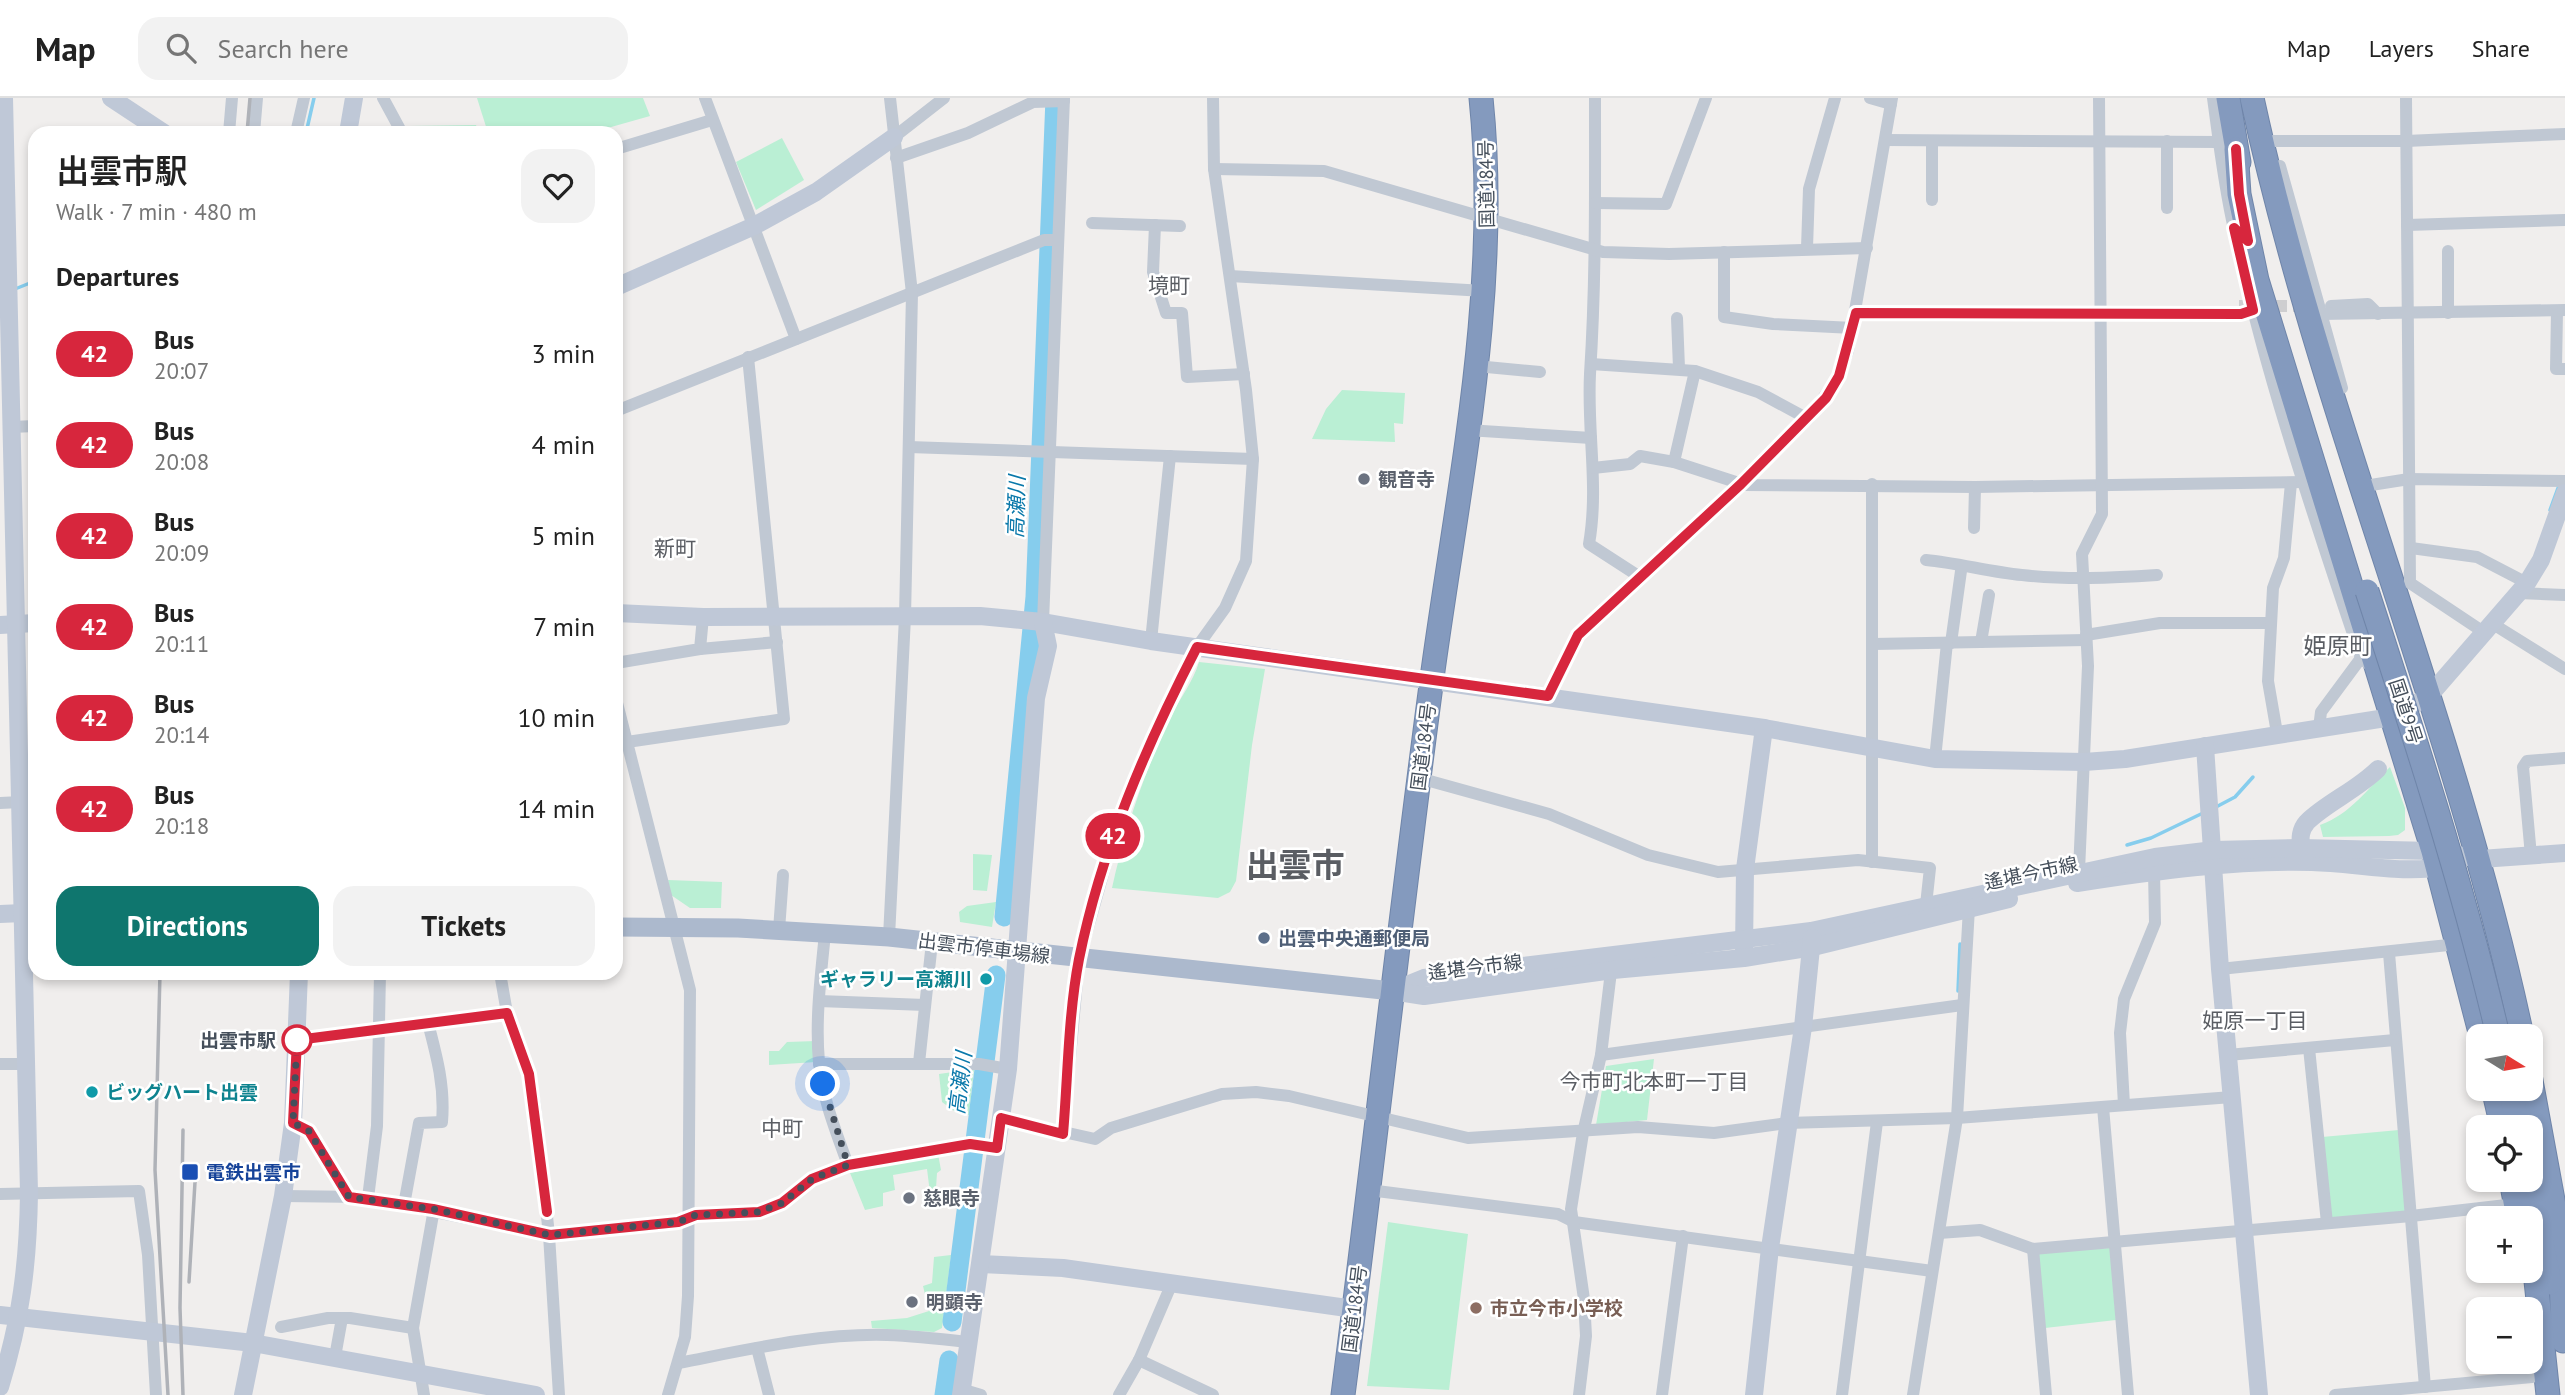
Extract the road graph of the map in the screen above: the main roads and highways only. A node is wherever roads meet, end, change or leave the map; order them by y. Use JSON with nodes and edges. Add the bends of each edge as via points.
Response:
{"nodes":[{"id":1,"x":1481,"y":98,"type":"edge"},
{"id":2,"x":2228,"y":98,"type":"edge"},
{"id":3,"x":2238,"y":98,"type":"edge"},
{"id":4,"x":2252,"y":98,"type":"edge"},
{"id":5,"x":2228,"y":145,"type":"junction"},
{"id":6,"x":2281,"y":317,"type":"junction"},
{"id":7,"x":623,"y":927,"type":"edge"},
{"id":8,"x":1392,"y":992,"type":"junction"},
{"id":9,"x":2489,"y":1024,"type":"edge"},
{"id":10,"x":2491,"y":1024,"type":"edge"},
{"id":11,"x":2519,"y":1024,"type":"edge"},
{"id":12,"x":2535,"y":1101,"type":"edge"},
{"id":13,"x":2531,"y":1192,"type":"edge"},
{"id":14,"x":2562,"y":1275,"type":"edge"},
{"id":15,"x":2527,"y":1283,"type":"edge"},
{"id":16,"x":2533,"y":1283,"type":"edge"},
{"id":17,"x":2564,"y":1351,"type":"edge"},
{"id":18,"x":2541,"y":1387,"type":"edge"},
{"id":19,"x":1343,"y":1395,"type":"edge"}],
"edges":[{"from":1,"to":8,"type":"highway","name":"国道184号","via":[[1488,164],[1484,291]]},
{"from":2,"to":5,"type":"highway","name":"国道9号"},
{"from":3,"to":6,"type":"highway","name":"国道9号"},
{"from":4,"to":11,"type":"highway","via":[[2288,218],[2323,366],[2481,859]]},
{"from":5,"to":6,"type":"highway","name":"国道9号"},
{"from":5,"to":9,"type":"highway","via":[[2239,194],[2241,234],[2287,405],[2337,542],[2369,664],[2392,717],[2458,944]]},
{"from":6,"to":10,"type":"highway","name":"国道9号","bridge":true,"via":[[2443,826],[2472,926]]},
{"from":7,"to":8,"type":"main road","name":"出雲市停車場線","via":[[889,937]]},
{"from":8,"to":19,"type":"highway","name":"国道184号"},
{"from":12,"to":14,"type":"highway","via":[[2560,1238]]},
{"from":13,"to":17,"type":"highway"},
{"from":14,"to":17,"type":"highway"},
{"from":15,"to":18,"type":"highway"},
{"from":16,"to":18,"type":"highway"}]}
